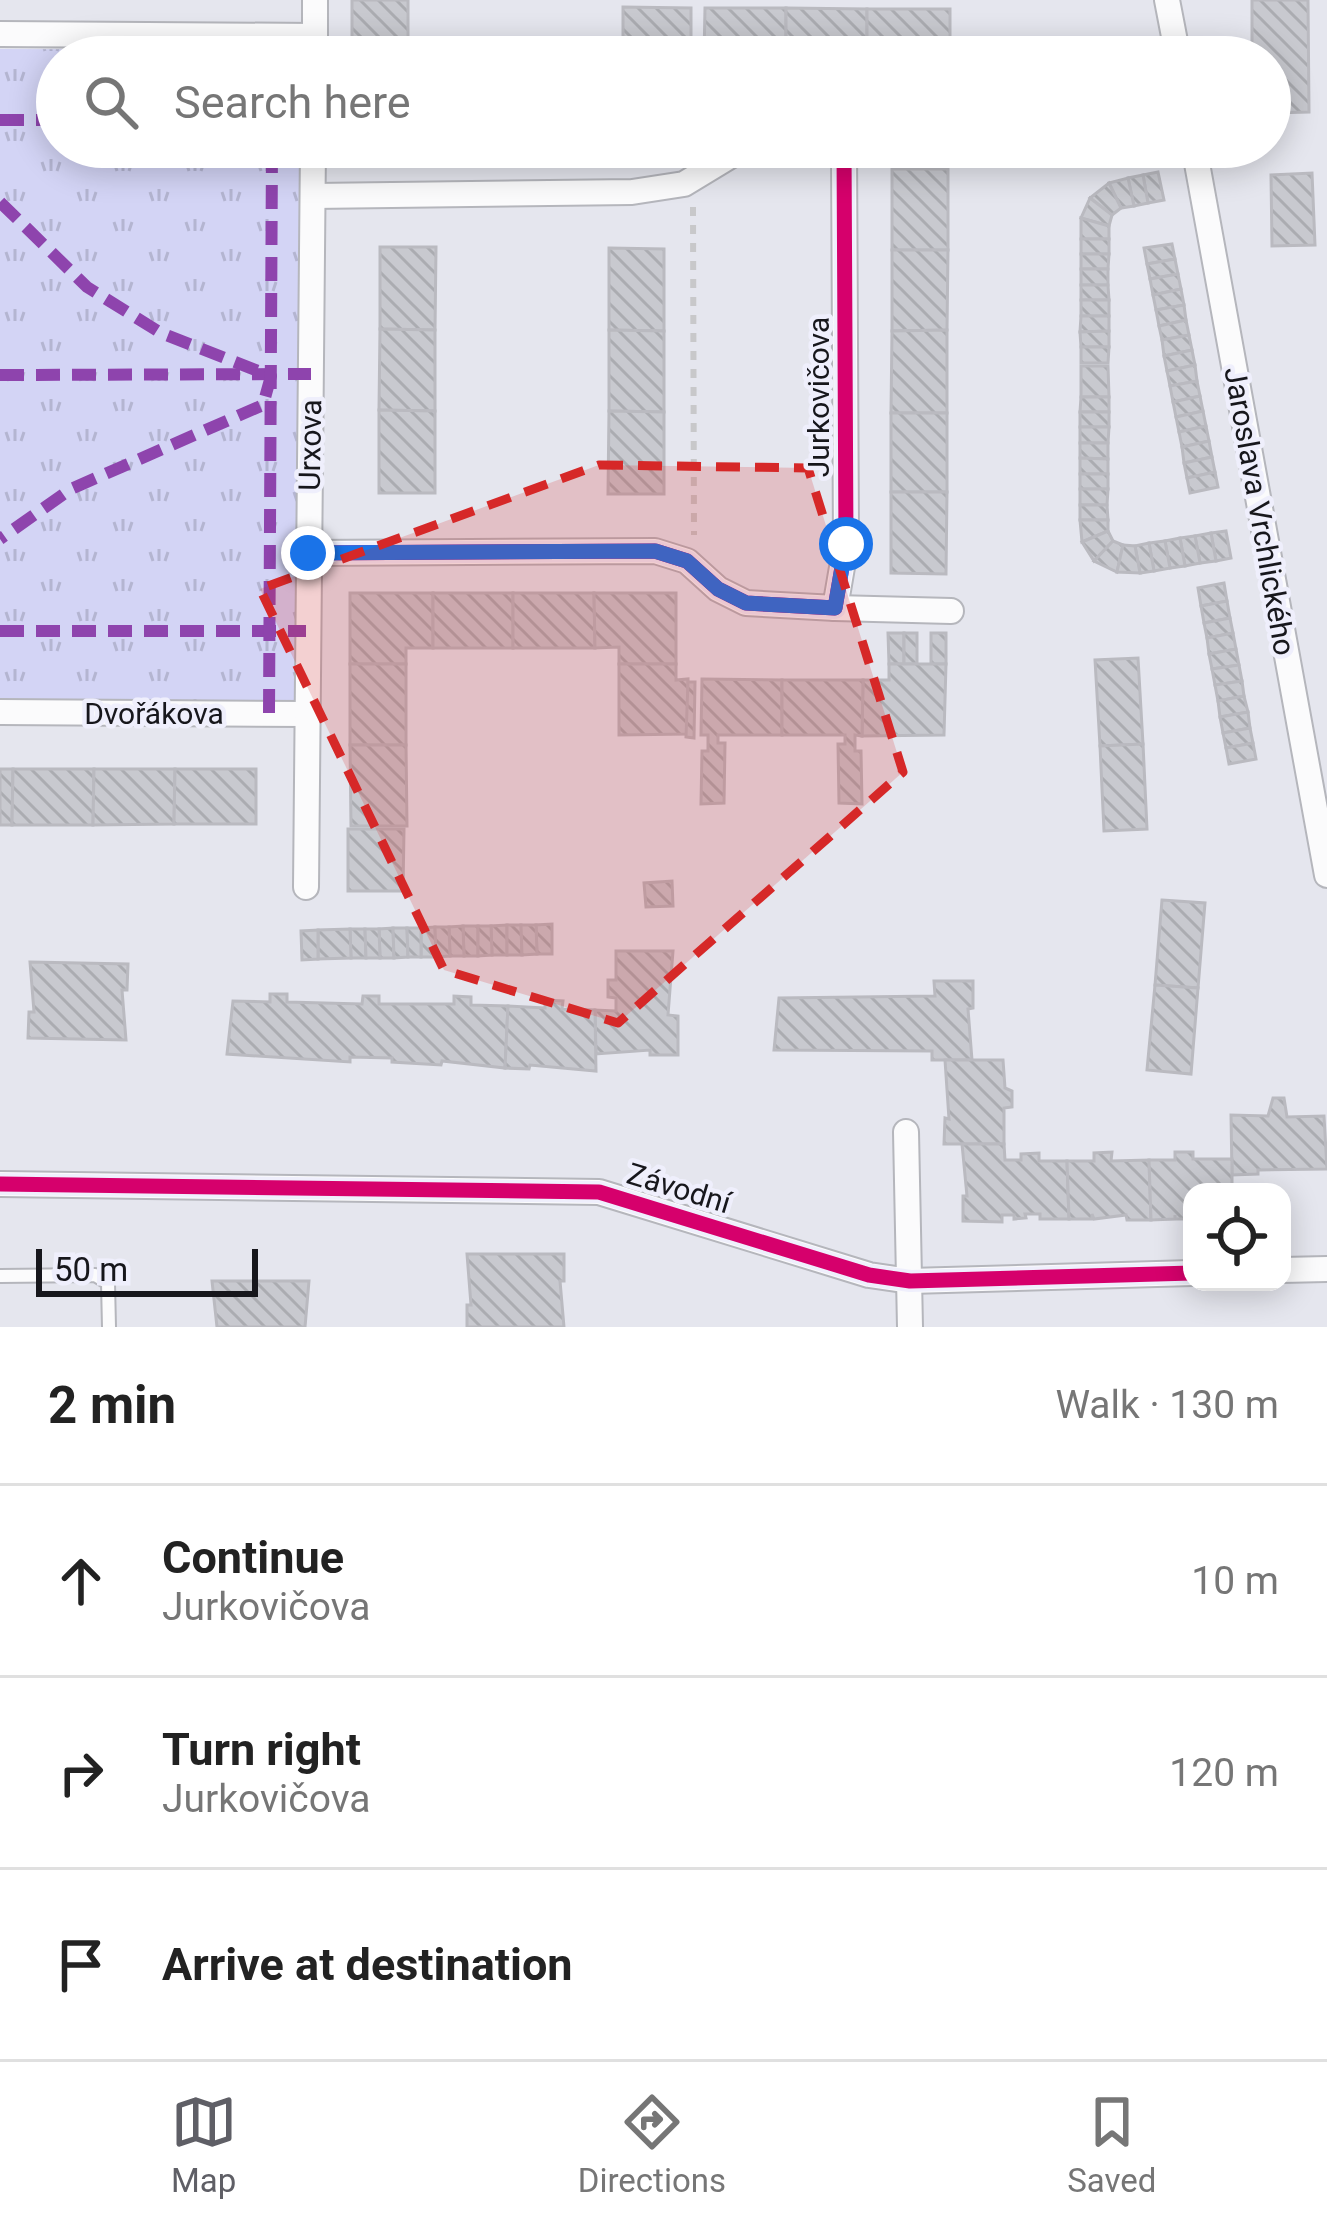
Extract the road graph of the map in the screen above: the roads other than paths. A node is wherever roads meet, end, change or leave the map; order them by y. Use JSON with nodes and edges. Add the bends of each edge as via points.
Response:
{"nodes":[{"id":1,"x":315,"y":0,"type":"edge"},
{"id":2,"x":1167,"y":0,"type":"edge"},
{"id":3,"x":0,"y":34,"type":"edge"},
{"id":4,"x":52,"y":36,"type":"edge"},
{"id":5,"x":315,"y":36,"type":"edge"},
{"id":6,"x":1174,"y":36,"type":"edge"},
{"id":7,"x":314,"y":168,"type":"edge"},
{"id":8,"x":711,"y":168,"type":"edge"},
{"id":9,"x":844,"y":168,"type":"edge"},
{"id":10,"x":1198,"y":168,"type":"edge"},
{"id":11,"x":313,"y":196,"type":"junction"},
{"id":12,"x":308,"y":553,"type":"junction"},
{"id":13,"x":835,"y":608,"type":"junction"},
{"id":14,"x":951,"y":611,"type":"dead end"},
{"id":15,"x":0,"y":712,"type":"edge"},
{"id":16,"x":307,"y":714,"type":"junction"},
{"id":17,"x":1327,"y":874,"type":"edge"},
{"id":18,"x":306,"y":887,"type":"dead end"},
{"id":19,"x":906,"y":1132,"type":"dead end"},
{"id":20,"x":0,"y":1184,"type":"edge"},
{"id":21,"x":1327,"y":1269,"type":"edge"},
{"id":22,"x":1291,"y":1270,"type":"edge"},
{"id":23,"x":1183,"y":1273,"type":"edge"},
{"id":24,"x":0,"y":1276,"type":"edge"},
{"id":25,"x":910,"y":1281,"type":"junction"},
{"id":26,"x":109,"y":1327,"type":"edge"},
{"id":27,"x":910,"y":1327,"type":"edge"}],
"edges":[{"from":1,"to":5,"type":"street"},
{"from":2,"to":6,"type":"street"},
{"from":3,"to":4,"type":"street"},
{"from":7,"to":11,"type":"street","name":"Urxova"},
{"from":8,"to":11,"type":"street","via":[[632,192]]},
{"from":9,"to":13,"type":"street","name":"Jurkovičova","via":[[846,544]]},
{"from":10,"to":17,"type":"street","name":"Jaroslava Vrchlického"},
{"from":11,"to":12,"type":"street","name":"Urxova"},
{"from":12,"to":13,"type":"street","via":[[655,551],[687,561],[746,603]]},
{"from":12,"to":16,"type":"street","name":"Urxova"},
{"from":13,"to":14,"type":"street"},
{"from":15,"to":16,"type":"street","name":"Dvořákova"},
{"from":16,"to":18,"type":"street","name":"Urxova"},
{"from":19,"to":25,"type":"street"},
{"from":20,"to":25,"type":"street","name":"Závodní","via":[[599,1192]]},
{"from":21,"to":22,"type":"street"},
{"from":23,"to":25,"type":"street","name":"Závodní"},
{"from":24,"to":26,"type":"lane","via":[[95,1275],[108,1282]]},
{"from":25,"to":27,"type":"street"}]}
